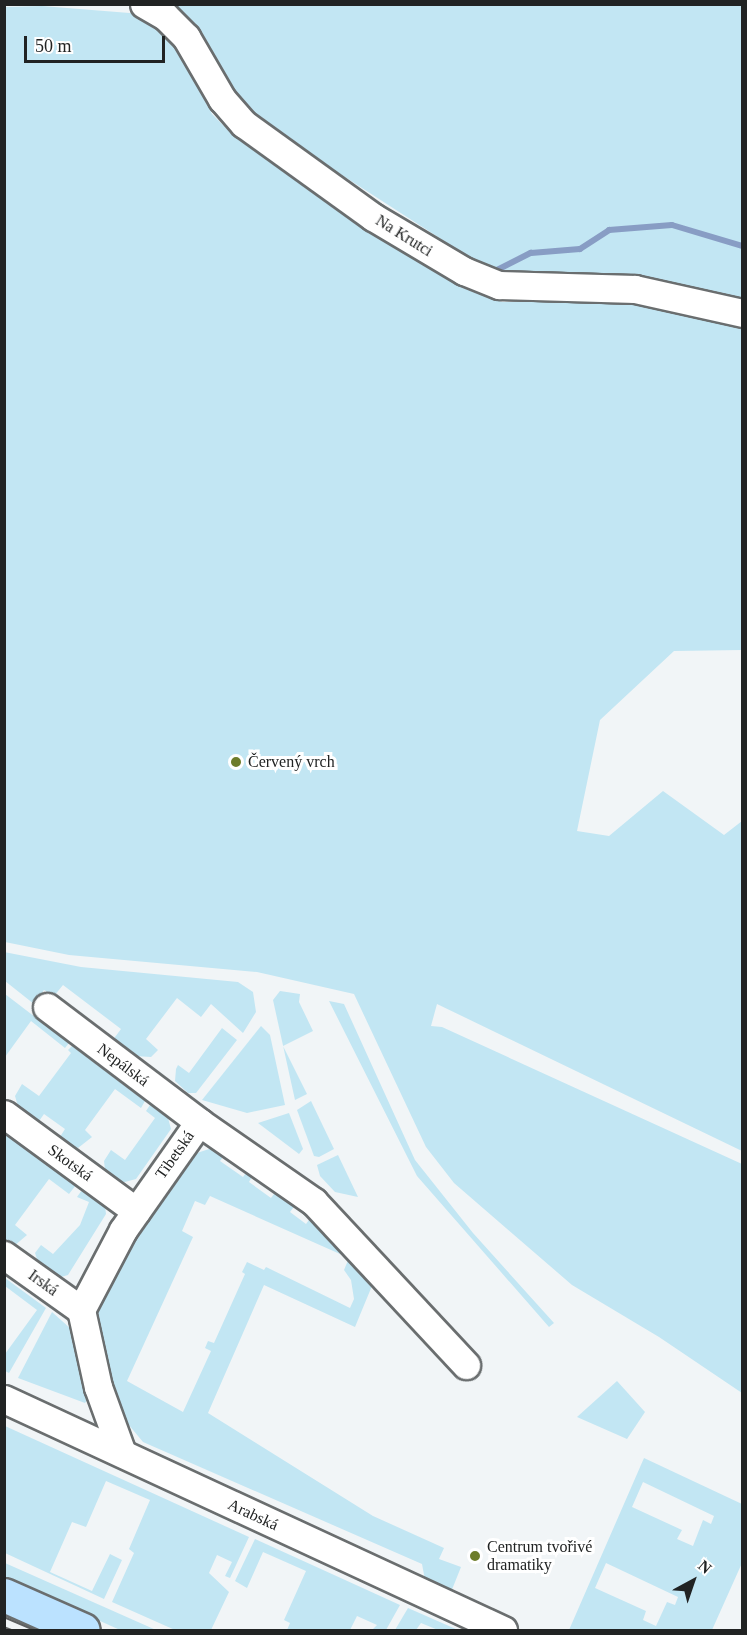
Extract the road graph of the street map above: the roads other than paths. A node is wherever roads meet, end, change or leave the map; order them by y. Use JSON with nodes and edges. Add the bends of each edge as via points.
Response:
{"nodes":[{"id":1,"x":144,"y":4,"type":"edge"},
{"id":2,"x":742,"y":313,"type":"edge"},
{"id":3,"x":47,"y":1007,"type":"dead end"},
{"id":4,"x":4,"y":1114,"type":"edge"},
{"id":5,"x":199,"y":1122,"type":"junction"},
{"id":6,"x":136,"y":1211,"type":"junction"},
{"id":7,"x":4,"y":1255,"type":"edge"},
{"id":8,"x":81,"y":1310,"type":"junction"},
{"id":9,"x":466,"y":1365,"type":"dead end"},
{"id":10,"x":4,"y":1399,"type":"edge"},
{"id":11,"x":122,"y":1453,"type":"junction"},
{"id":12,"x":4,"y":1595,"type":"edge"},
{"id":13,"x":83,"y":1630,"type":"edge"},
{"id":14,"x":502,"y":1630,"type":"edge"}],
"edges":[{"from":1,"to":2,"type":"street","name":"Na Krutci","via":[[165,16],[186,37],[222,99],[244,124],[372,217],[457,267],[499,285],[635,289]]},
{"from":3,"to":5,"type":"street","name":"Nepálská"},
{"from":4,"to":6,"type":"street","name":"Skotská"},
{"from":5,"to":6,"type":"street","name":"Tibetská"},
{"from":5,"to":9,"type":"street","name":"Tibetská","via":[[328,1214]]},
{"from":6,"to":8,"type":"street","name":"Tibetská","via":[[99,1268]]},
{"from":7,"to":8,"type":"street","name":"Irská"},
{"from":8,"to":11,"type":"street","via":[[98,1387]]},
{"from":10,"to":11,"type":"street","name":"Arabská"},
{"from":11,"to":14,"type":"street","name":"Arabská"},
{"from":12,"to":13,"type":"main road"}]}
